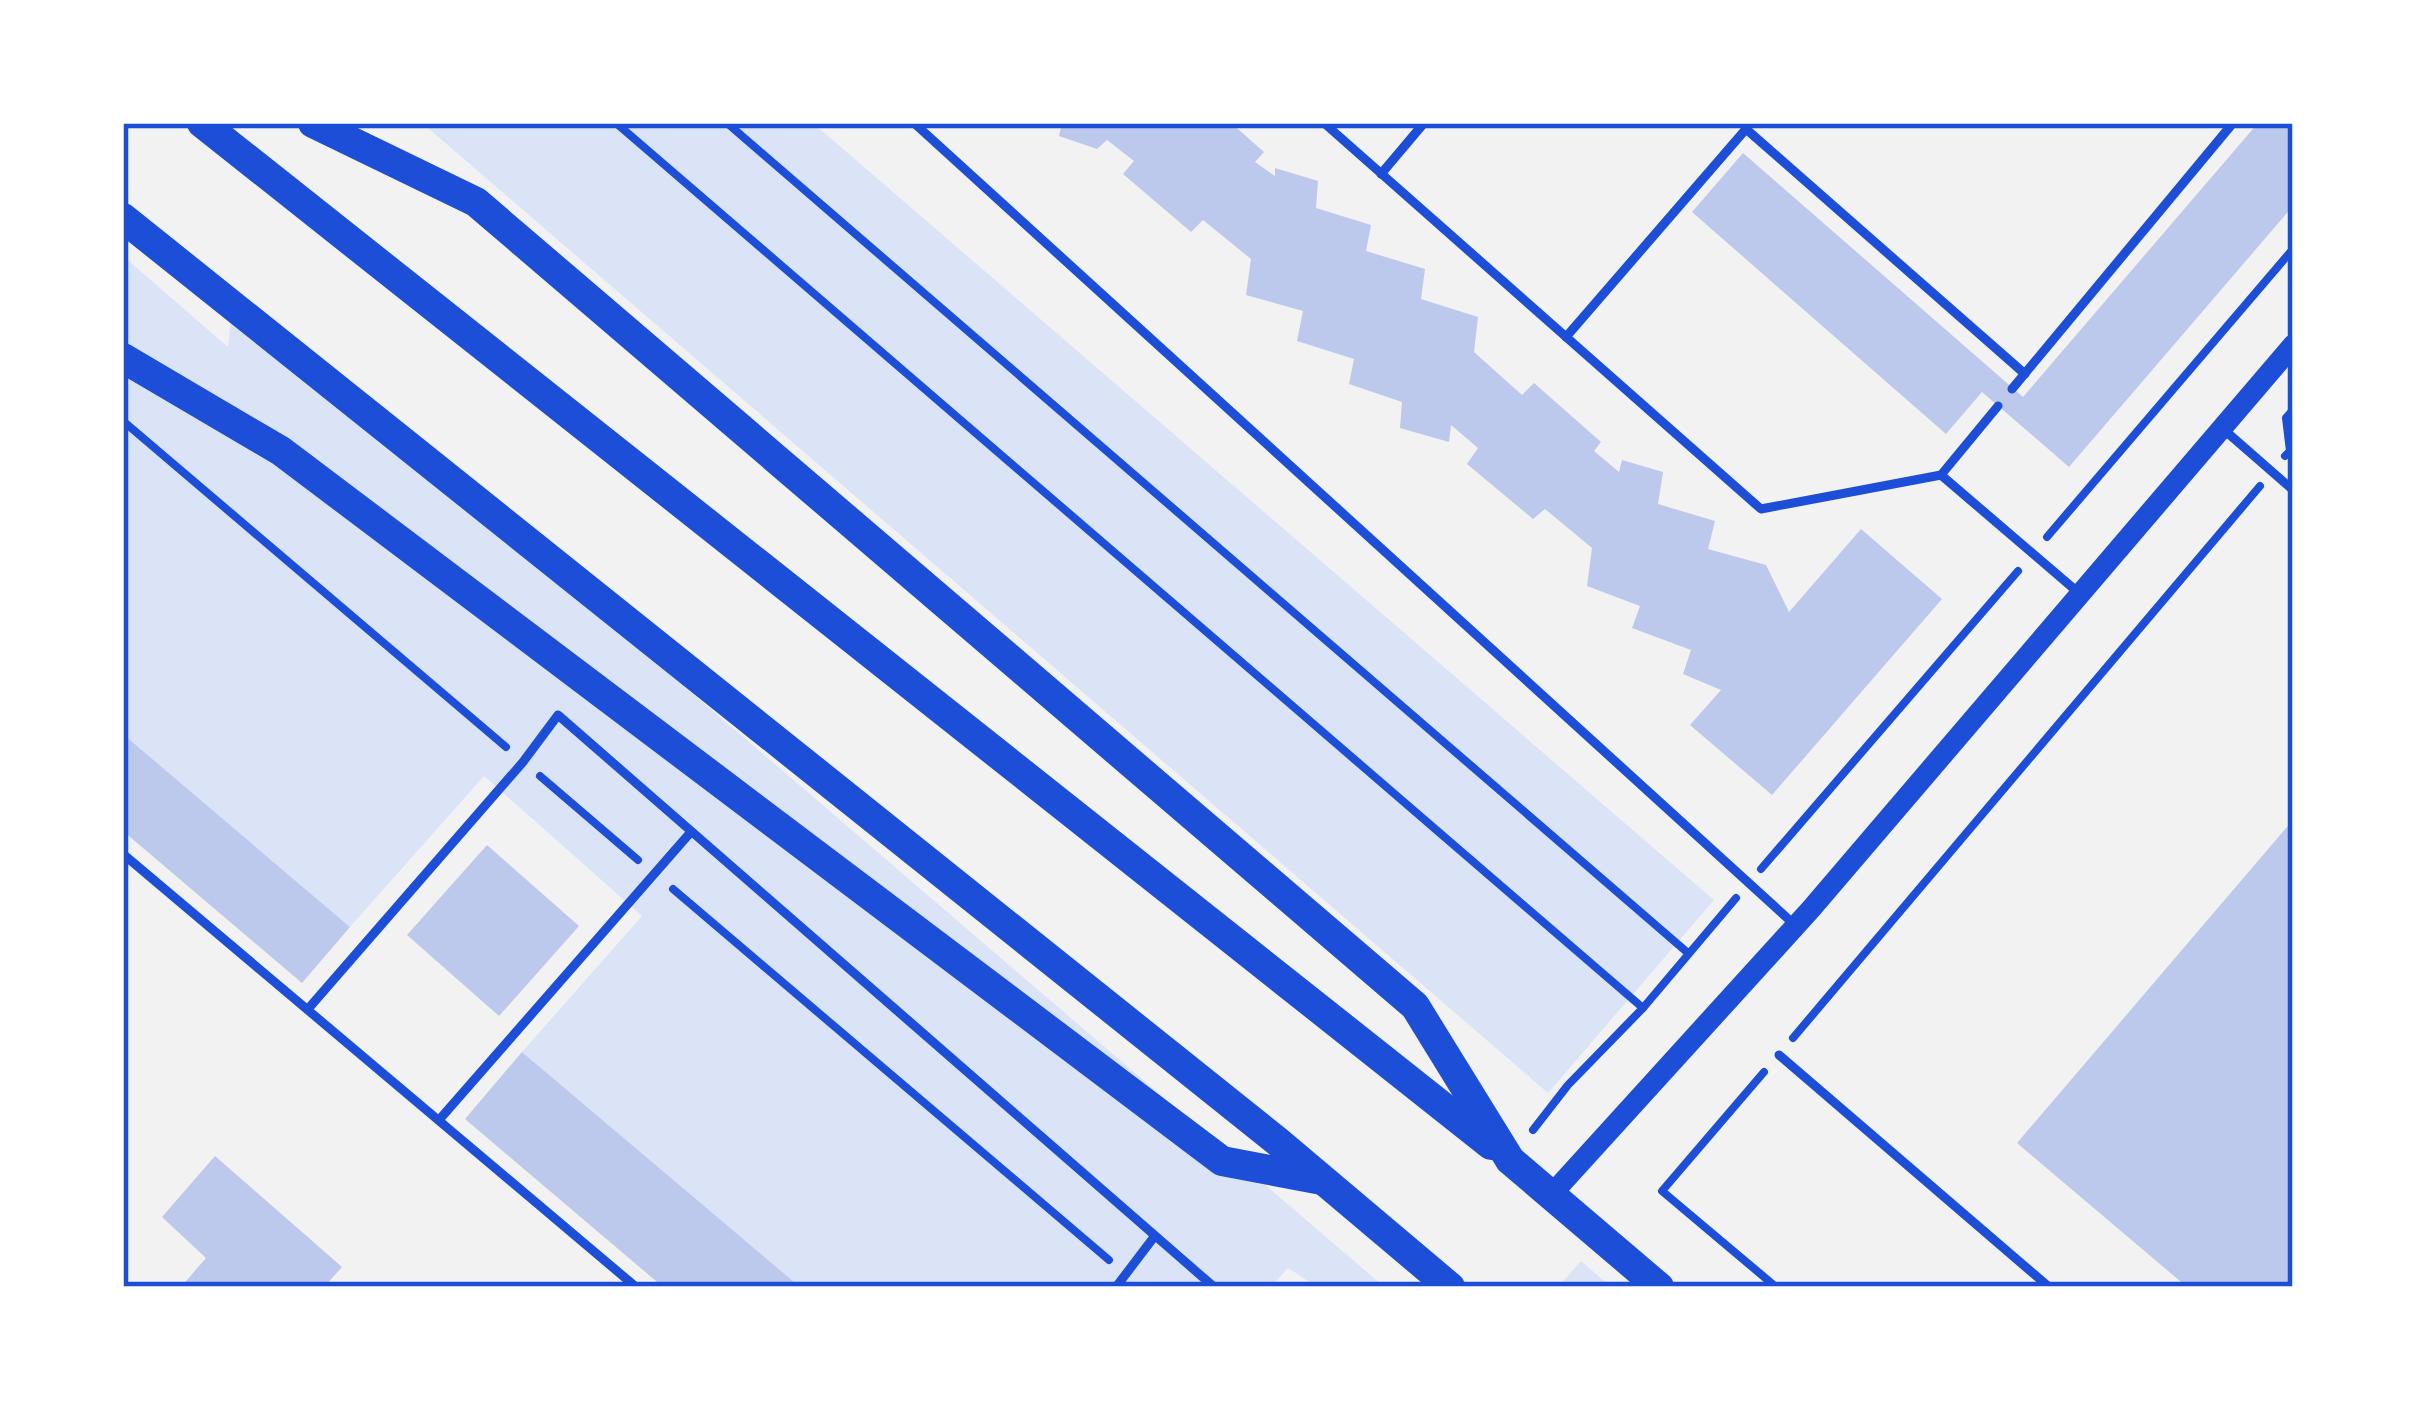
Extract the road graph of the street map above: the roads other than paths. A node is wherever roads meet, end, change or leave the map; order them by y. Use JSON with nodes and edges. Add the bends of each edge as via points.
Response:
{"nodes":[{"id":1,"x":202,"y":123,"type":"edge"},
{"id":2,"x":313,"y":123,"type":"edge"},
{"id":3,"x":914,"y":123,"type":"edge"},
{"id":4,"x":1324,"y":123,"type":"edge"},
{"id":5,"x":1424,"y":123,"type":"edge"},
{"id":6,"x":2233,"y":123,"type":"edge"},
{"id":7,"x":1748,"y":126,"type":"edge"},
{"id":8,"x":1381,"y":174,"type":"junction"},
{"id":9,"x":123,"y":218,"type":"edge"},
{"id":10,"x":1566,"y":337,"type":"junction"},
{"id":11,"x":2293,"y":345,"type":"edge"},
{"id":12,"x":123,"y":358,"type":"edge"},
{"id":13,"x":2025,"y":374,"type":"junction"},
{"id":14,"x":2012,"y":389,"type":"dead end"},
{"id":15,"x":1998,"y":406,"type":"dead end"},
{"id":16,"x":2222,"y":428,"type":"junction"},
{"id":17,"x":1941,"y":475,"type":"junction"},
{"id":18,"x":2293,"y":490,"type":"edge"},
{"id":19,"x":2080,"y":594,"type":"junction"},
{"id":20,"x":690,"y":833,"type":"junction"},
{"id":21,"x":123,"y":854,"type":"edge"},
{"id":22,"x":1796,"y":926,"type":"junction"},
{"id":23,"x":308,"y":1009,"type":"junction"},
{"id":24,"x":1779,"y":1055,"type":"road end"},
{"id":25,"x":439,"y":1120,"type":"junction"},
{"id":26,"x":1510,"y":1160,"type":"junction"},
{"id":27,"x":1326,"y":1181,"type":"junction"},
{"id":28,"x":1551,"y":1195,"type":"junction"},
{"id":29,"x":1154,"y":1237,"type":"junction"},
{"id":30,"x":636,"y":1287,"type":"edge"},
{"id":31,"x":1116,"y":1287,"type":"edge"},
{"id":32,"x":1214,"y":1287,"type":"edge"},
{"id":33,"x":1450,"y":1287,"type":"edge"},
{"id":34,"x":1659,"y":1287,"type":"edge"},
{"id":35,"x":2049,"y":1287,"type":"edge"}],
"edges":[{"from":1,"to":26,"type":"main road"},
{"from":2,"to":26,"type":"main road","via":[[476,202],[1415,1006]]},
{"from":3,"to":22,"type":"lane"},
{"from":4,"to":8,"type":"lane"},
{"from":5,"to":8,"type":"lane"},
{"from":6,"to":13,"type":"lane"},
{"from":7,"to":10,"type":"lane"},
{"from":7,"to":13,"type":"lane"},
{"from":8,"to":10,"type":"lane"},
{"from":9,"to":27,"type":"main road"},
{"from":10,"to":17,"type":"lane","via":[[1761,509]]},
{"from":11,"to":16,"type":"street"},
{"from":12,"to":27,"type":"main road","via":[[281,451],[1222,1161]]},
{"from":13,"to":14,"type":"lane"},
{"from":15,"to":17,"type":"lane"},
{"from":16,"to":18,"type":"lane"},
{"from":16,"to":19,"type":"street"},
{"from":17,"to":19,"type":"lane"},
{"from":19,"to":22,"type":"street"},
{"from":20,"to":23,"type":"lane","via":[[559,715]]},
{"from":20,"to":25,"type":"lane"},
{"from":20,"to":29,"type":"lane"},
{"from":21,"to":23,"type":"lane"},
{"from":22,"to":28,"type":"street"},
{"from":23,"to":25,"type":"lane"},
{"from":24,"to":35,"type":"lane"},
{"from":25,"to":30,"type":"lane"},
{"from":26,"to":28,"type":"main road"},
{"from":27,"to":33,"type":"main road"},
{"from":28,"to":34,"type":"main road"},
{"from":29,"to":31,"type":"lane"},
{"from":29,"to":32,"type":"lane"}]}
